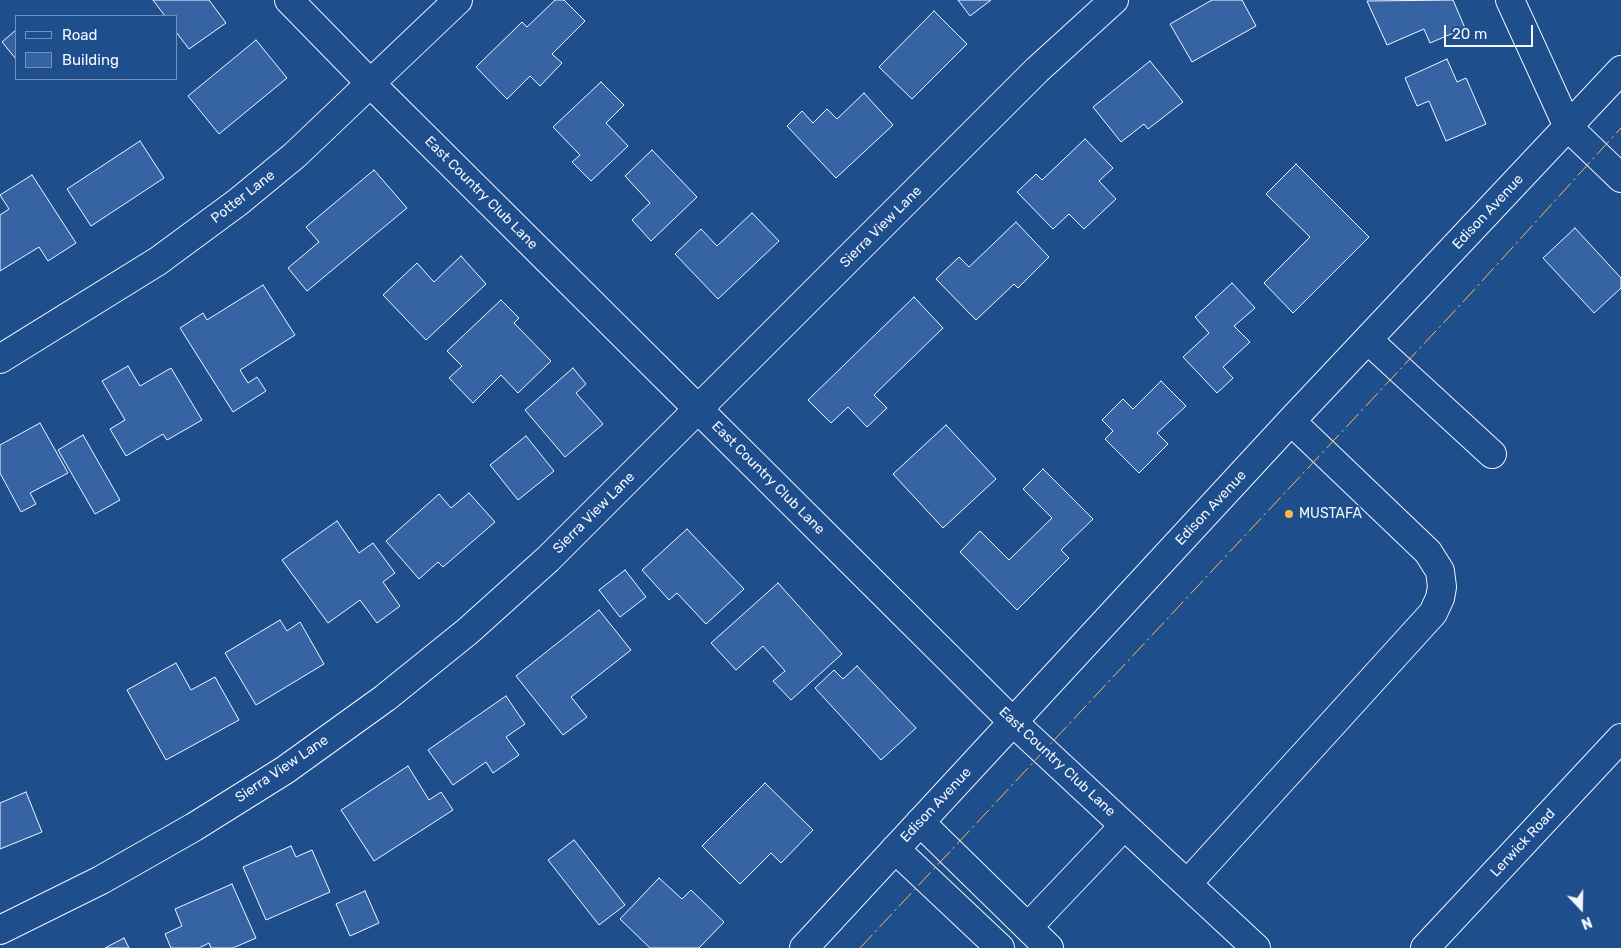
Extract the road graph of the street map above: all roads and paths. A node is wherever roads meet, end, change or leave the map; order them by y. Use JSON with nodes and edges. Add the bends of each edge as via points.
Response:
{"nodes":[{"id":1,"x":289,"y":0,"type":"edge"},
{"id":2,"x":458,"y":0,"type":"edge"},
{"id":3,"x":1114,"y":0,"type":"edge"},
{"id":4,"x":1510,"y":0,"type":"edge"},
{"id":5,"x":1621,"y":70,"type":"edge"},
{"id":6,"x":371,"y":84,"type":"junction"},
{"id":7,"x":1568,"y":127,"type":"junction"},
{"id":8,"x":1621,"y":178,"type":"edge"},
{"id":9,"x":1368,"y":340,"type":"junction"},
{"id":10,"x":0,"y":359,"type":"edge"},
{"id":11,"x":699,"y":409,"type":"junction"},
{"id":12,"x":1292,"y":421,"type":"junction"},
{"id":13,"x":1492,"y":454,"type":"dead end"},
{"id":14,"x":1014,"y":723,"type":"junction"},
{"id":15,"x":1621,"y":738,"type":"edge"},
{"id":16,"x":920,"y":822,"type":"junction"},
{"id":17,"x":1124,"y":826,"type":"junction"},
{"id":18,"x":895,"y":849,"type":"junction"},
{"id":19,"x":1187,"y":884,"type":"junction"},
{"id":20,"x":1028,"y":927,"type":"junction"},
{"id":21,"x":0,"y":930,"type":"edge"},
{"id":22,"x":804,"y":948,"type":"edge"},
{"id":23,"x":1000,"y":948,"type":"edge"},
{"id":24,"x":1049,"y":948,"type":"edge"},
{"id":25,"x":1256,"y":948,"type":"edge"},
{"id":26,"x":1425,"y":948,"type":"edge"}],
"edges":[{"from":1,"to":6,"type":"street","name":"East Country Club Lane"},
{"from":2,"to":6,"type":"street","name":"Potter Lane"},
{"from":3,"to":11,"type":"street","name":"Sierra View Lane","via":[[1037,70]]},
{"from":4,"to":7,"type":"street"},
{"from":5,"to":7,"type":"street","name":"Edison Avenue"},
{"from":6,"to":10,"type":"street","name":"Potter Lane","via":[[295,155],[238,202],[158,260]]},
{"from":6,"to":11,"type":"street","name":"East Country Club Lane"},
{"from":7,"to":8,"type":"street"},
{"from":7,"to":9,"type":"street","name":"Edison Avenue"},
{"from":9,"to":12,"type":"street","name":"Edison Avenue"},
{"from":9,"to":13,"type":"street"},
{"from":11,"to":14,"type":"street","name":"East Country Club Lane"},
{"from":11,"to":21,"type":"street","name":"Sierra View Lane","via":[[548,559],[385,698],[285,770],[194,827],[102,880]]},
{"from":12,"to":14,"type":"street","name":"Edison Avenue"},
{"from":12,"to":19,"type":"street","via":[[1428,552],[1440,571],[1440,598],[1432,613]]},
{"from":14,"to":16,"type":"street","name":"Edison Avenue"},
{"from":14,"to":17,"type":"street","name":"East Country Club Lane"},
{"from":15,"to":26,"type":"street","name":"Lerwick Road"},
{"from":16,"to":18,"type":"street","name":"Edison Avenue"},
{"from":16,"to":20,"type":"street"},
{"from":17,"to":19,"type":"street","name":"East Country Club Lane"},
{"from":17,"to":20,"type":"street"},
{"from":18,"to":22,"type":"street","name":"Edison Avenue"},
{"from":18,"to":23,"type":"street"},
{"from":19,"to":25,"type":"street","name":"East Country Club Lane"},
{"from":20,"to":24,"type":"street"}]}
